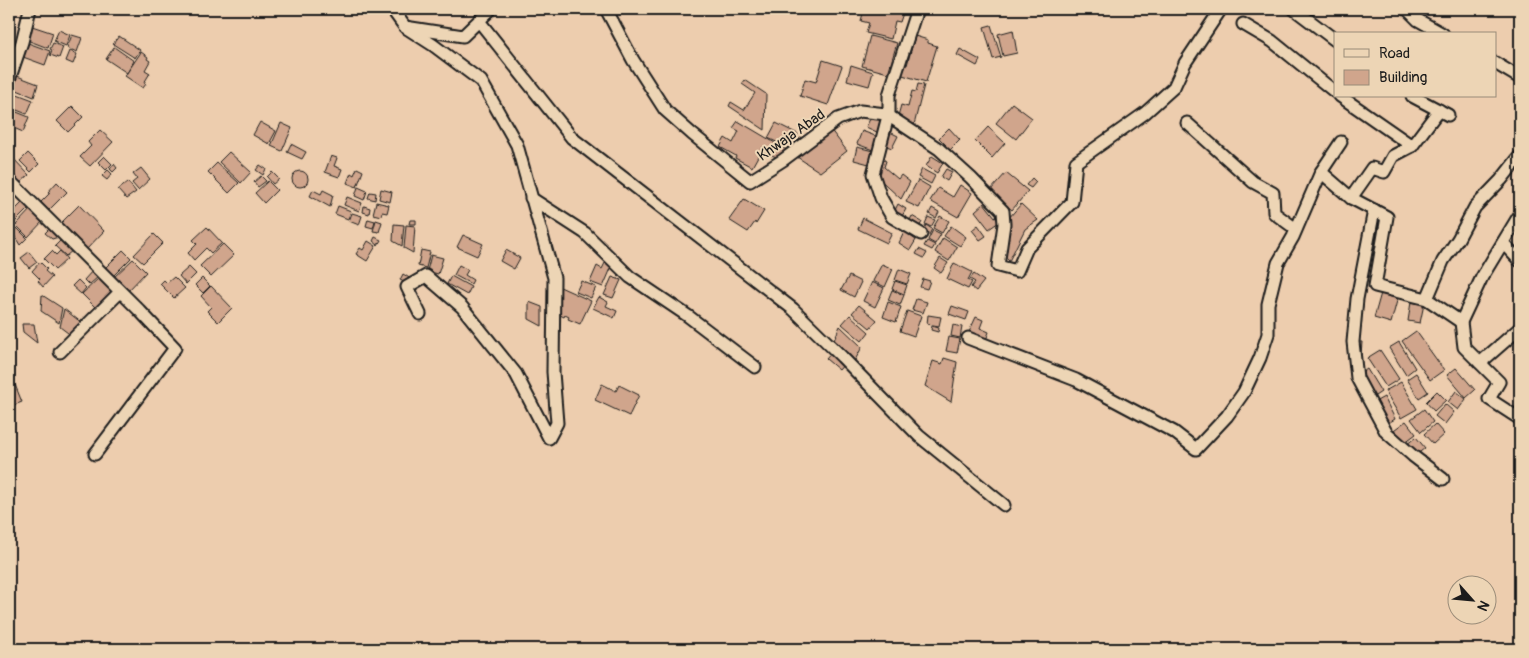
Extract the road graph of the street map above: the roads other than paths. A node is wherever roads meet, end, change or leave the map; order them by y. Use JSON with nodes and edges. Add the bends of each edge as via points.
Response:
{"nodes":[{"id":1,"x":30,"y":9,"type":"edge"},
{"id":2,"x":392,"y":9,"type":"edge"},
{"id":3,"x":492,"y":9,"type":"edge"},
{"id":4,"x":606,"y":9,"type":"edge"},
{"id":5,"x":918,"y":9,"type":"edge"},
{"id":6,"x":1221,"y":9,"type":"edge"},
{"id":7,"x":1294,"y":9,"type":"edge"},
{"id":8,"x":1407,"y":9,"type":"edge"},
{"id":9,"x":479,"y":21,"type":"junction"},
{"id":10,"x":1243,"y":24,"type":"dead end"},
{"id":11,"x":406,"y":27,"type":"junction"},
{"id":12,"x":1439,"y":32,"type":"edge"},
{"id":13,"x":1334,"y":39,"type":"edge"},
{"id":14,"x":1496,"y":64,"type":"edge"},
{"id":15,"x":1520,"y":78,"type":"edge"},
{"id":16,"x":9,"y":80,"type":"edge"},
{"id":17,"x":1334,"y":91,"type":"edge"},
{"id":18,"x":1343,"y":98,"type":"edge"},
{"id":19,"x":1416,"y":98,"type":"edge"},
{"id":20,"x":888,"y":115,"type":"junction"},
{"id":21,"x":1187,"y":123,"type":"dead end"},
{"id":22,"x":1341,"y":142,"type":"dead end"},
{"id":23,"x":1412,"y":146,"type":"junction"},
{"id":24,"x":1520,"y":156,"type":"edge"},
{"id":25,"x":1321,"y":172,"type":"junction"},
{"id":26,"x":9,"y":180,"type":"edge"},
{"id":27,"x":532,"y":198,"type":"junction"},
{"id":28,"x":1351,"y":198,"type":"junction"},
{"id":29,"x":1374,"y":210,"type":"junction"},
{"id":30,"x":1520,"y":214,"type":"edge"},
{"id":31,"x":1296,"y":228,"type":"junction"},
{"id":32,"x":921,"y":234,"type":"dead end"},
{"id":33,"x":1503,"y":243,"type":"junction"},
{"id":34,"x":1520,"y":261,"type":"edge"},
{"id":35,"x":120,"y":292,"type":"junction"},
{"id":36,"x":1427,"y":299,"type":"junction"},
{"id":37,"x":420,"y":314,"type":"dead end"},
{"id":38,"x":1461,"y":322,"type":"junction"},
{"id":39,"x":1520,"y":328,"type":"edge"},
{"id":40,"x":968,"y":338,"type":"dead end"},
{"id":41,"x":60,"y":352,"type":"dead end"},
{"id":42,"x":1480,"y":363,"type":"junction"},
{"id":43,"x":755,"y":367,"type":"dead end"},
{"id":44,"x":1520,"y":419,"type":"edge"},
{"id":45,"x":95,"y":454,"type":"dead end"},
{"id":46,"x":1443,"y":479,"type":"dead end"},
{"id":47,"x":1004,"y":505,"type":"dead end"}],
"edges":[{"from":1,"to":16,"type":"street"},
{"from":2,"to":11,"type":"street"},
{"from":3,"to":9,"type":"street"},
{"from":4,"to":20,"type":"street","name":"Khwaja Abad","via":[[665,110],[750,181],[838,119],[860,111]]},
{"from":5,"to":20,"type":"street","via":[[889,95]]},
{"from":6,"to":20,"type":"street","name":"Khwaja Abad","via":[[1185,63],[1174,87],[1145,114],[1076,162],[1072,202],[1027,248],[1017,271],[998,266],[1003,211],[939,149]]},
{"from":7,"to":13,"type":"street"},
{"from":8,"to":12,"type":"street","via":[[1418,20]]},
{"from":9,"to":11,"type":"street","via":[[463,36]]},
{"from":9,"to":47,"type":"street","via":[[572,138],[793,309],[918,436]]},
{"from":10,"to":17,"type":"street","via":[[1272,41]]},
{"from":11,"to":27,"type":"street","via":[[480,81],[517,145]]},
{"from":14,"to":15,"type":"street"},
{"from":18,"to":23,"type":"street"},
{"from":19,"to":23,"type":"street","via":[[1444,113]]},
{"from":20,"to":32,"type":"street","via":[[873,174],[892,217]]},
{"from":21,"to":31,"type":"street","via":[[1253,182],[1273,193],[1274,213]]},
{"from":22,"to":25,"type":"street"},
{"from":23,"to":28,"type":"street","via":[[1393,156],[1384,172],[1372,168]]},
{"from":24,"to":36,"type":"street","via":[[1475,207],[1443,261]]},
{"from":25,"to":28,"type":"street"},
{"from":25,"to":31,"type":"street"},
{"from":26,"to":35,"type":"street"},
{"from":27,"to":37,"type":"street","via":[[554,278],[553,372],[557,423],[549,438],[516,374],[462,308],[426,276],[407,287]]},
{"from":27,"to":43,"type":"street","via":[[584,234],[630,277]]},
{"from":28,"to":29,"type":"street"},
{"from":29,"to":36,"type":"street","via":[[1387,217],[1376,286]]},
{"from":29,"to":46,"type":"street","via":[[1355,316],[1353,342],[1357,378],[1386,432]]},
{"from":30,"to":33,"type":"street"},
{"from":31,"to":40,"type":"street","via":[[1278,263],[1268,304],[1268,334],[1260,358],[1228,416],[1196,449],[1174,432],[1076,380]]},
{"from":33,"to":34,"type":"street"},
{"from":33,"to":38,"type":"street","via":[[1482,277]]},
{"from":35,"to":41,"type":"street"},
{"from":35,"to":45,"type":"street","via":[[175,348]]},
{"from":36,"to":38,"type":"street"},
{"from":38,"to":42,"type":"street","via":[[1464,347]]},
{"from":39,"to":42,"type":"street"},
{"from":42,"to":44,"type":"street","via":[[1499,382],[1489,399]]}]}
